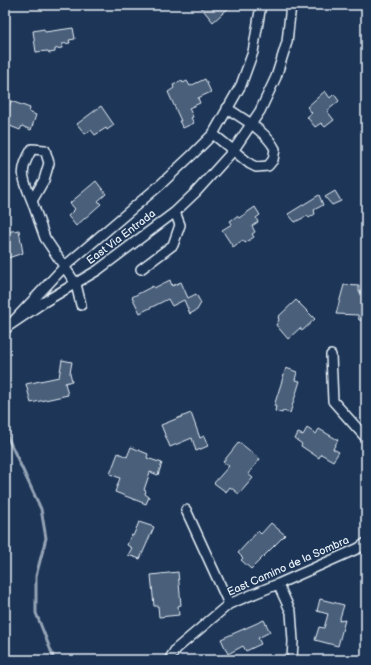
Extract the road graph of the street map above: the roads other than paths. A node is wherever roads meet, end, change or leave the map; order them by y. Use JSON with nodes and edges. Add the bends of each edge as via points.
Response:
{"nodes":[{"id":1,"x":261,"y":5,"type":"edge"},
{"id":2,"x":291,"y":5,"type":"edge"},
{"id":3,"x":227,"y":108,"type":"junction"},
{"id":4,"x":251,"y":124,"type":"junction"},
{"id":5,"x":213,"y":134,"type":"junction"},
{"id":6,"x":233,"y":151,"type":"junction"},
{"id":7,"x":32,"y":202,"type":"junction"},
{"id":8,"x":175,"y":212,"type":"junction"},
{"id":9,"x":65,"y":266,"type":"junction"},
{"id":10,"x":141,"y":269,"type":"dead end"},
{"id":11,"x":76,"y":284,"type":"junction"},
{"id":12,"x":81,"y":305,"type":"dead end"},
{"id":13,"x":8,"y":327,"type":"edge"},
{"id":14,"x":331,"y":355,"type":"dead end"},
{"id":15,"x":366,"y":438,"type":"edge"},
{"id":16,"x":186,"y":510,"type":"dead end"},
{"id":17,"x":366,"y":543,"type":"edge"},
{"id":18,"x":278,"y":584,"type":"junction"},
{"id":19,"x":229,"y":604,"type":"junction"},
{"id":20,"x":169,"y":660,"type":"edge"},
{"id":21,"x":292,"y":660,"type":"edge"}],
"edges":[{"from":1,"to":3,"type":"street","name":"East Via Entrada","via":[[253,52],[241,85]]},
{"from":2,"to":4,"type":"street","name":"East Via Entrada","via":[[287,42],[276,77]]},
{"from":3,"to":4,"type":"street"},
{"from":3,"to":5,"type":"street","name":"East Via Entrada"},
{"from":4,"to":6,"type":"street","name":"East Via Entrada"},
{"from":4,"to":6,"type":"street","via":[[276,148],[273,160],[268,166],[256,167]]},
{"from":5,"to":6,"type":"street"},
{"from":5,"to":9,"type":"street","name":"East Via Entrada","via":[[160,185]]},
{"from":6,"to":8,"type":"street","name":"East Via Entrada"},
{"from":7,"to":7,"type":"street","via":[[23,177],[24,162],[32,149],[45,150],[49,162],[44,180]]},
{"from":7,"to":9,"type":"street","via":[[45,238]]},
{"from":8,"to":10,"type":"street","via":[[180,225],[173,244]]},
{"from":8,"to":11,"type":"street","name":"East Via Entrada"},
{"from":9,"to":11,"type":"street"},
{"from":9,"to":13,"type":"street","name":"East Via Entrada"},
{"from":11,"to":12,"type":"street"},
{"from":11,"to":13,"type":"street","name":"East Via Entrada"},
{"from":14,"to":15,"type":"street","via":[[333,401]]},
{"from":16,"to":19,"type":"street"},
{"from":17,"to":18,"type":"street","name":"East Camino de la Sombra"},
{"from":18,"to":19,"type":"street","name":"East Camino de la Sombra"},
{"from":18,"to":21,"type":"street","via":[[291,612]]},
{"from":19,"to":20,"type":"street","name":"East Camino de la Sombra","via":[[176,648]]}]}
